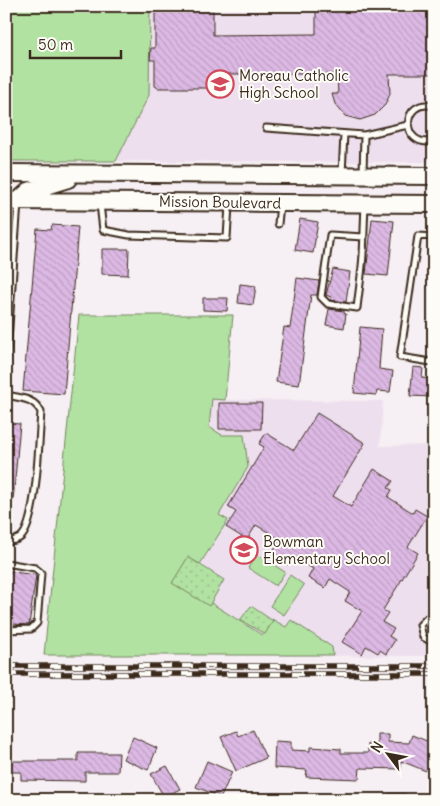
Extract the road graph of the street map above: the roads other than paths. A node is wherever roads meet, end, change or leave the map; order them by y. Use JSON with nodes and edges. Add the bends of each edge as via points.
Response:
{"nodes":[{"id":1,"x":434,"y":106,"type":"edge"},
{"id":2,"x":408,"y":125,"type":"junction"},
{"id":3,"x":266,"y":128,"type":"dead end"},
{"id":4,"x":344,"y":134,"type":"junction"},
{"id":5,"x":364,"y":135,"type":"junction"},
{"id":6,"x":434,"y":141,"type":"edge"},
{"id":7,"x":6,"y":173,"type":"edge"},
{"id":8,"x":87,"y":174,"type":"junction"},
{"id":9,"x":342,"y":174,"type":"junction"},
{"id":10,"x":362,"y":175,"type":"junction"},
{"id":11,"x":434,"y":176,"type":"edge"},
{"id":12,"x":12,"y":201,"type":"edge"},
{"id":13,"x":99,"y":201,"type":"junction"},
{"id":14,"x":229,"y":202,"type":"junction"},
{"id":15,"x":280,"y":202,"type":"junction"},
{"id":16,"x":365,"y":204,"type":"junction"},
{"id":17,"x":434,"y":204,"type":"edge"},
{"id":18,"x":278,"y":224,"type":"dead end"},
{"id":19,"x":364,"y":237,"type":"junction"},
{"id":20,"x":434,"y":238,"type":"edge"},
{"id":21,"x":8,"y":318,"type":"edge"},
{"id":22,"x":434,"y":360,"type":"edge"},
{"id":23,"x":6,"y":367,"type":"edge"},
{"id":24,"x":6,"y":395,"type":"edge"},
{"id":25,"x":6,"y":542,"type":"edge"},
{"id":26,"x":6,"y":563,"type":"edge"},
{"id":27,"x":434,"y":615,"type":"edge"},
{"id":28,"x":6,"y":630,"type":"edge"},
{"id":29,"x":434,"y":642,"type":"edge"},
{"id":30,"x":391,"y":800,"type":"edge"},
{"id":31,"x":403,"y":800,"type":"edge"}],
"edges":[{"from":1,"to":2,"type":"lane","via":[[416,108]]},
{"from":2,"to":5,"type":"lane"},
{"from":2,"to":6,"type":"lane","via":[[417,140]]},
{"from":3,"to":4,"type":"lane"},
{"from":4,"to":5,"type":"lane"},
{"from":4,"to":9,"type":"lane"},
{"from":5,"to":10,"type":"lane"},
{"from":7,"to":8,"type":"main road","name":"Mission Boulevard"},
{"from":8,"to":9,"type":"main road","name":"Mission Boulevard"},
{"from":8,"to":12,"type":"main road","via":[[28,191]]},
{"from":9,"to":10,"type":"main road","name":"Mission Boulevard"},
{"from":10,"to":11,"type":"main road","name":"Mission Boulevard"},
{"from":12,"to":13,"type":"main road","name":"Mission Boulevard"},
{"from":12,"to":21,"type":"lane"},
{"from":13,"to":14,"type":"main road","name":"Mission Boulevard"},
{"from":13,"to":14,"type":"lane","via":[[103,230],[129,235],[227,238]]},
{"from":14,"to":15,"type":"main road","name":"Mission Boulevard"},
{"from":15,"to":16,"type":"main road","name":"Mission Boulevard"},
{"from":15,"to":18,"type":"lane"},
{"from":16,"to":17,"type":"main road","name":"Mission Boulevard"},
{"from":16,"to":19,"type":"lane"},
{"from":19,"to":19,"type":"lane","via":[[357,308],[328,304],[321,297],[330,235]]},
{"from":20,"to":22,"type":"lane","via":[[418,236],[400,357]]},
{"from":21,"to":23,"type":"lane"},
{"from":24,"to":25,"type":"lane","via":[[37,404],[41,412],[34,496],[27,529],[20,538]]},
{"from":26,"to":28,"type":"lane","via":[[35,568],[42,573],[37,623],[31,630]]},
{"from":27,"to":29,"type":"lane","via":[[420,626],[423,637]]},
{"from":30,"to":31,"type":"street"}]}
